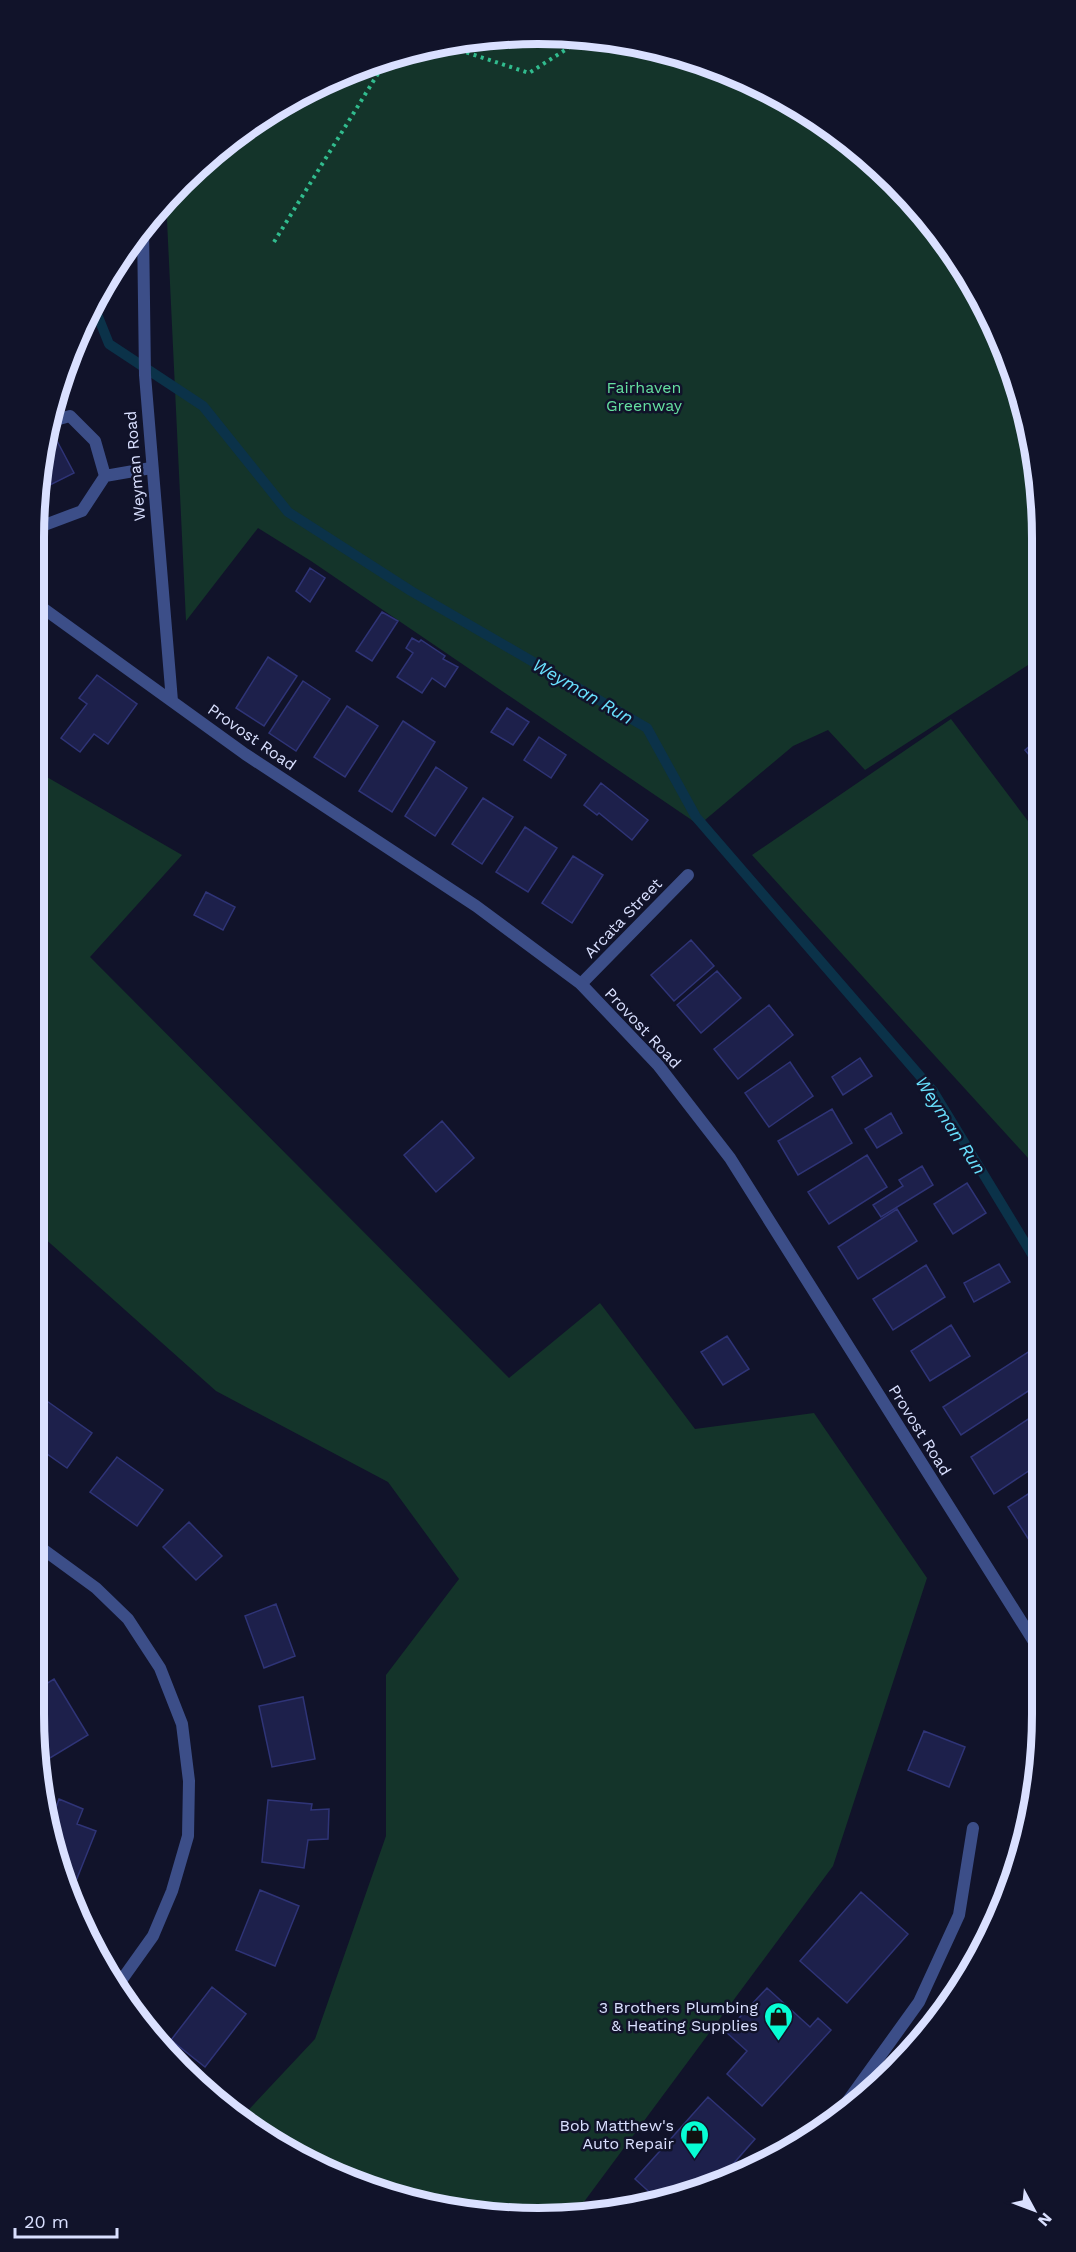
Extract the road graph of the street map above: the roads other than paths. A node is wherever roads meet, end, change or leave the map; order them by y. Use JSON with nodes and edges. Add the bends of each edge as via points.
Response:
{"nodes":[{"id":1,"x":143,"y":241,"type":"edge"},
{"id":2,"x":58,"y":419,"type":"edge"},
{"id":3,"x":151,"y":463,"type":"junction"},
{"id":4,"x":105,"y":476,"type":"junction"},
{"id":5,"x":44,"y":525,"type":"edge"},
{"id":6,"x":44,"y":609,"type":"edge"},
{"id":7,"x":172,"y":701,"type":"junction"},
{"id":8,"x":688,"y":875,"type":"dead end"},
{"id":9,"x":581,"y":984,"type":"junction"},
{"id":10,"x":44,"y":1550,"type":"edge"},
{"id":11,"x":1032,"y":1638,"type":"edge"},
{"id":12,"x":973,"y":1828,"type":"dead end"},
{"id":13,"x":122,"y":1980,"type":"edge"},
{"id":14,"x":851,"y":2096,"type":"edge"}],
"edges":[{"from":1,"to":3,"type":"street","name":"Weyman Road"},
{"from":2,"to":4,"type":"street","via":[[70,416],[95,441]]},
{"from":3,"to":4,"type":"street"},
{"from":3,"to":7,"type":"street","name":"Weyman Road"},
{"from":4,"to":5,"type":"street","via":[[82,511]]},
{"from":6,"to":7,"type":"street","name":"Provost Road"},
{"from":7,"to":9,"type":"street","name":"Provost Road","via":[[245,754],[476,906]]},
{"from":8,"to":9,"type":"street","name":"Arcata Street"},
{"from":9,"to":11,"type":"street","name":"Provost Road","via":[[658,1065],[730,1158]]},
{"from":10,"to":13,"type":"street","via":[[96,1588],[128,1619],[160,1668],[182,1724],[189,1781],[188,1836],[172,1891],[153,1936]]},
{"from":12,"to":14,"type":"street","via":[[959,1915],[919,2002]]}]}
